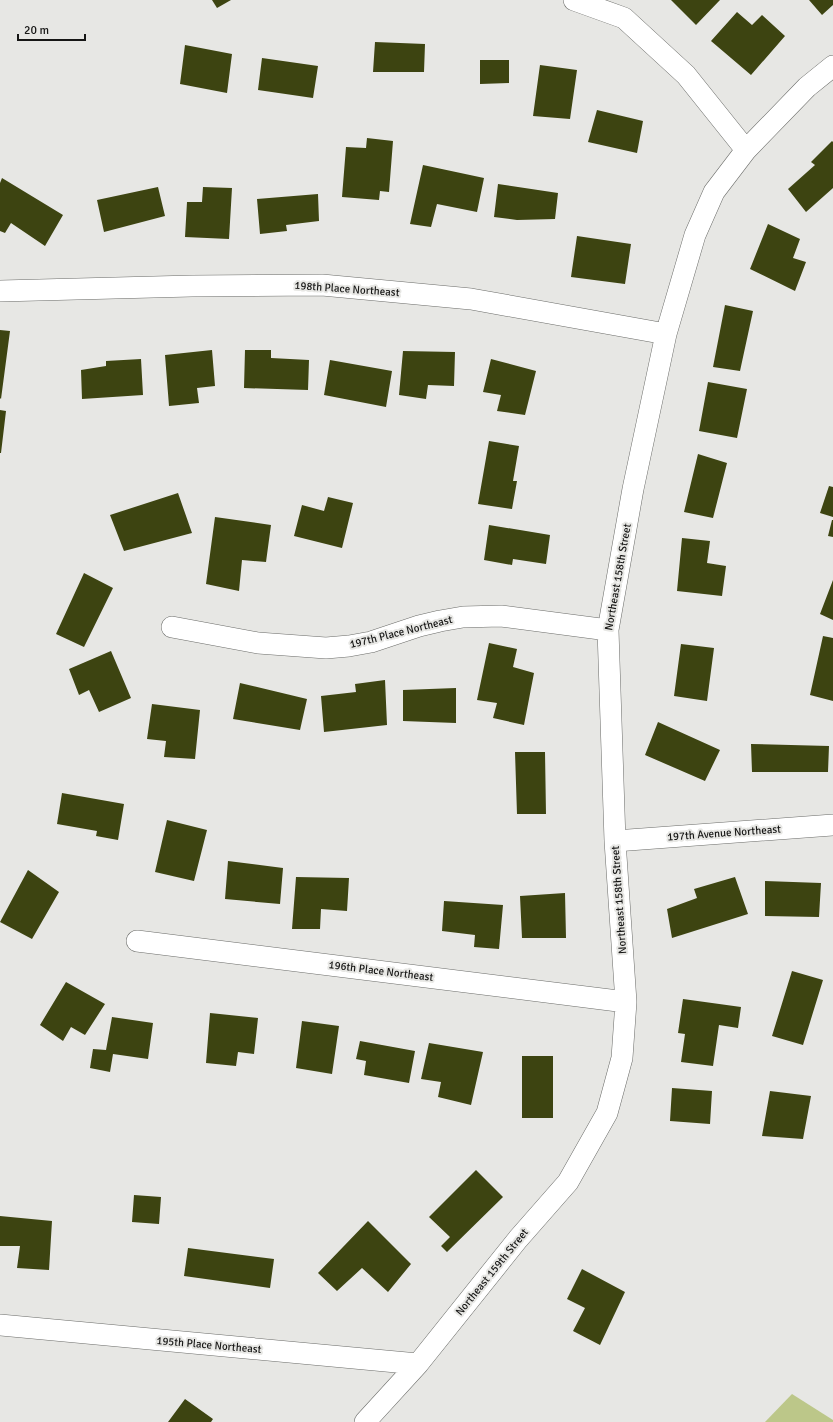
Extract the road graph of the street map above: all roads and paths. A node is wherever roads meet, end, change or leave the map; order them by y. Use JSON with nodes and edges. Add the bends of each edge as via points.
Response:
{"nodes":[{"id":1,"x":574,"y":0,"type":"edge"},
{"id":2,"x":833,"y":66,"type":"edge"},
{"id":3,"x":746,"y":150,"type":"junction"},
{"id":4,"x":0,"y":292,"type":"edge"},
{"id":5,"x":666,"y":334,"type":"junction"},
{"id":6,"x":172,"y":627,"type":"dead end"},
{"id":7,"x":608,"y":630,"type":"junction"},
{"id":8,"x":833,"y":825,"type":"edge"},
{"id":9,"x":616,"y":841,"type":"junction"},
{"id":10,"x":137,"y":941,"type":"dead end"},
{"id":11,"x":626,"y":1002,"type":"junction"},
{"id":12,"x":607,"y":1113,"type":"joint"},
{"id":13,"x":0,"y":1325,"type":"edge"},
{"id":14,"x":418,"y":1364,"type":"junction"},
{"id":15,"x":365,"y":1422,"type":"edge"}],
"edges":[{"from":1,"to":3,"type":"street","via":[[624,18],[686,75]]},
{"from":2,"to":3,"type":"street","name":"Northeast 158th Street","via":[[808,87]]},
{"from":3,"to":5,"type":"street","name":"Northeast 158th Street","via":[[714,192],[695,235]]},
{"from":4,"to":5,"type":"street","name":"198th Place Northeast","via":[[322,285],[472,299]]},
{"from":5,"to":7,"type":"street","name":"Northeast 158th Street","via":[[633,489]]},
{"from":6,"to":7,"type":"street","name":"197th Place Northeast","via":[[258,643],[326,648],[371,642],[419,626],[463,618],[501,616]]},
{"from":7,"to":9,"type":"street","name":"Northeast 158th Street"},
{"from":8,"to":9,"type":"street","name":"197th Avenue Northeast"},
{"from":9,"to":11,"type":"street","name":"Northeast 158th Street"},
{"from":10,"to":11,"type":"street","name":"196th Place Northeast"},
{"from":11,"to":12,"type":"street","name":"Northeast 158th Street","via":[[622,1058]]},
{"from":12,"to":14,"type":"street","name":"Northeast 159th Street","via":[[568,1182],[518,1239]]},
{"from":13,"to":14,"type":"street","name":"195th Place Northeast"},
{"from":14,"to":15,"type":"street","name":"Northeast 159th Street"}]}
